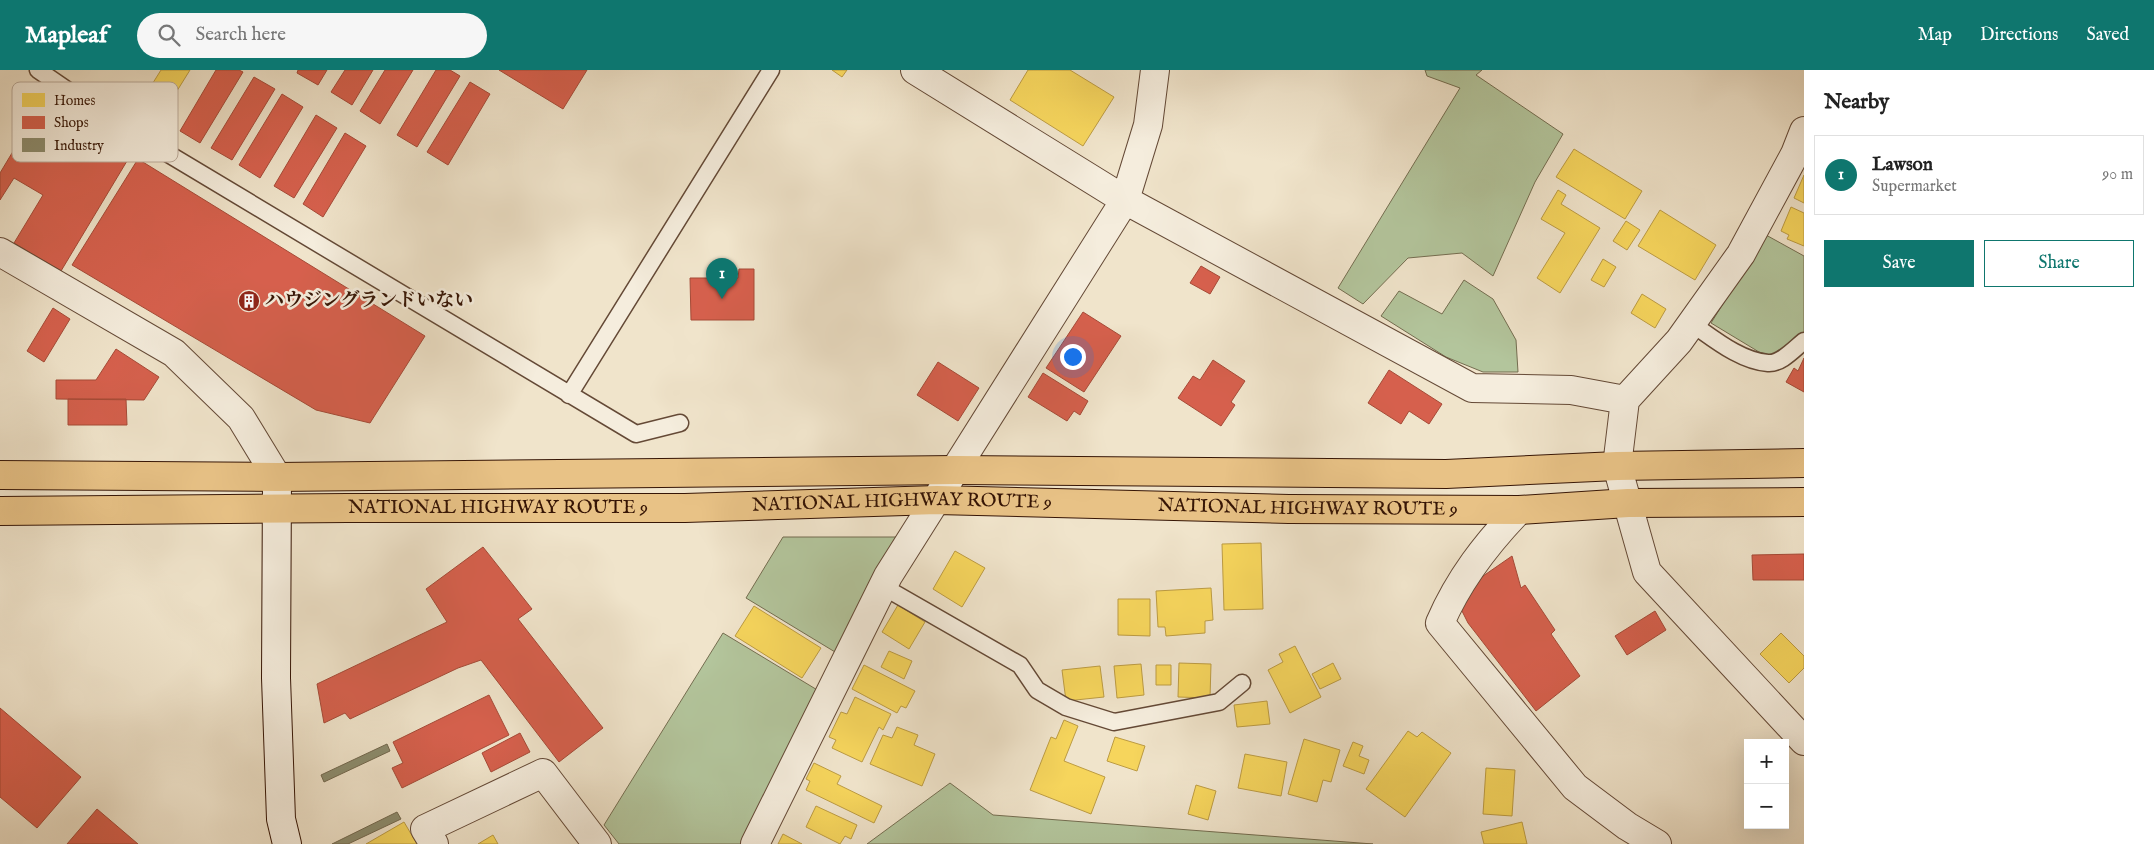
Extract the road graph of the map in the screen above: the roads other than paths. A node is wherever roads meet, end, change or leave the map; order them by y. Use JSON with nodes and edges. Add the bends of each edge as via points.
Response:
{"nodes":[{"id":1,"x":38,"y":70,"type":"edge"},
{"id":2,"x":771,"y":70,"type":"edge"},
{"id":3,"x":914,"y":70,"type":"edge"},
{"id":4,"x":1155,"y":70,"type":"edge"},
{"id":5,"x":56,"y":82,"type":"edge"},
{"id":6,"x":1804,"y":130,"type":"edge"},
{"id":7,"x":178,"y":160,"type":"edge"},
{"id":8,"x":1125,"y":200,"type":"junction"},
{"id":9,"x":0,"y":252,"type":"edge"},
{"id":10,"x":1691,"y":323,"type":"junction"},
{"id":11,"x":1804,"y":342,"type":"edge"},
{"id":12,"x":569,"y":395,"type":"junction"},
{"id":13,"x":1625,"y":400,"type":"junction"},
{"id":14,"x":680,"y":423,"type":"dead end"},
{"id":15,"x":1804,"y":463,"type":"edge"},
{"id":16,"x":1617,"y":466,"type":"junction"},
{"id":17,"x":956,"y":470,"type":"junction"},
{"id":18,"x":0,"y":475,"type":"edge"},
{"id":19,"x":277,"y":477,"type":"junction"},
{"id":20,"x":936,"y":500,"type":"junction"},
{"id":21,"x":1804,"y":502,"type":"edge"},
{"id":22,"x":1628,"y":503,"type":"junction"},
{"id":23,"x":278,"y":509,"type":"junction"},
{"id":24,"x":1519,"y":510,"type":"junction"},
{"id":25,"x":0,"y":511,"type":"edge"},
{"id":26,"x":882,"y":586,"type":"junction"},
{"id":27,"x":1242,"y":683,"type":"dead end"},
{"id":28,"x":1804,"y":741,"type":"edge"},
{"id":29,"x":287,"y":844,"type":"edge"},
{"id":30,"x":434,"y":844,"type":"edge"},
{"id":31,"x":597,"y":844,"type":"edge"},
{"id":32,"x":755,"y":844,"type":"edge"},
{"id":33,"x":1657,"y":844,"type":"edge"}],
"edges":[{"from":1,"to":5,"type":"lane"},
{"from":2,"to":12,"type":"lane"},
{"from":3,"to":8,"type":"street"},
{"from":4,"to":8,"type":"street","via":[[1148,125]]},
{"from":6,"to":10,"type":"street","via":[[1795,154],[1742,254]]},
{"from":7,"to":12,"type":"lane"},
{"from":8,"to":13,"type":"street","via":[[1472,388],[1571,390]]},
{"from":8,"to":17,"type":"street"},
{"from":9,"to":19,"type":"street","via":[[174,353],[241,418]]},
{"from":10,"to":11,"type":"lane","via":[[1740,354],[1768,364],[1785,357]]},
{"from":10,"to":13,"type":"street"},
{"from":12,"to":14,"type":"lane","via":[[636,434]]},
{"from":13,"to":16,"type":"street"},
{"from":15,"to":16,"type":"highway","name":"NATIONAL HIGHWAY ROUTE 9"},
{"from":16,"to":17,"type":"highway","name":"NATIONAL HIGHWAY ROUTE 9","via":[[1446,474]]},
{"from":16,"to":22,"type":"street"},
{"from":17,"to":19,"type":"highway","name":"NATIONAL HIGHWAY ROUTE 9"},
{"from":17,"to":20,"type":"street"},
{"from":18,"to":19,"type":"highway","name":"NATIONAL HIGHWAY ROUTE 9"},
{"from":19,"to":23,"type":"street"},
{"from":20,"to":23,"type":"highway","name":"NATIONAL HIGHWAY ROUTE 9","via":[[685,508]]},
{"from":20,"to":24,"type":"highway","name":"NATIONAL HIGHWAY ROUTE 9","via":[[1289,509]]},
{"from":20,"to":26,"type":"street"},
{"from":21,"to":22,"type":"highway","name":"NATIONAL HIGHWAY ROUTE 9"},
{"from":22,"to":24,"type":"highway","name":"NATIONAL HIGHWAY ROUTE 9"},
{"from":22,"to":28,"type":"street","via":[[1647,572]]},
{"from":23,"to":25,"type":"highway","name":"NATIONAL HIGHWAY ROUTE 9"},
{"from":23,"to":29,"type":"street","via":[[277,688],[281,819]]},
{"from":24,"to":33,"type":"street","via":[[1492,538],[1452,594],[1440,623],[1575,786],[1627,826]]},
{"from":26,"to":27,"type":"lane","via":[[1020,665],[1037,690],[1066,708],[1114,722],[1219,702]]},
{"from":26,"to":32,"type":"street"},
{"from":30,"to":31,"type":"street","via":[[425,829],[543,773]]}]}
